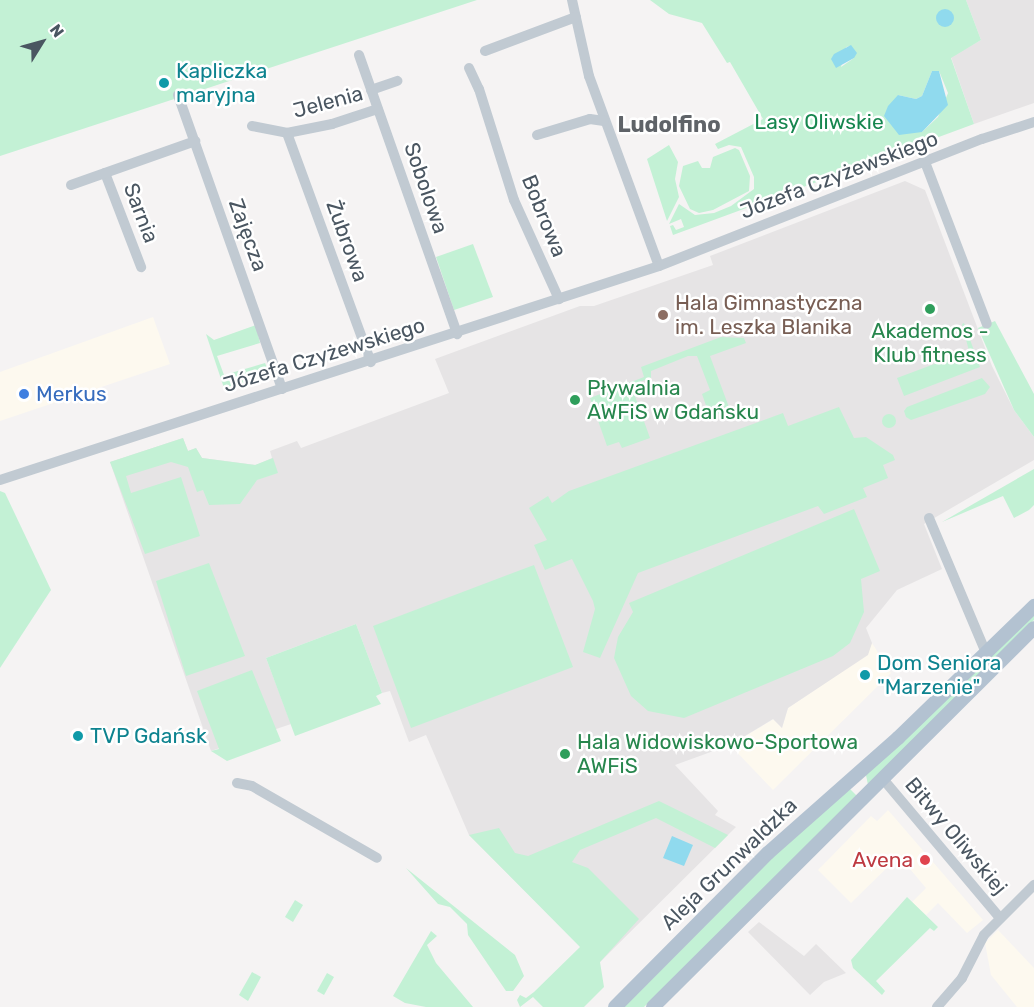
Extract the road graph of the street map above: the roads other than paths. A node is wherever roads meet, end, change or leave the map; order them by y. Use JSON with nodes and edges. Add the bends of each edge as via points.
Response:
{"nodes":[{"id":1,"x":572,"y":0,"type":"edge"},
{"id":2,"x":576,"y":17,"type":"junction"},
{"id":3,"x":485,"y":51,"type":"dead end"},
{"id":4,"x":359,"y":55,"type":"dead end"},
{"id":5,"x":469,"y":68,"type":"dead end"},
{"id":6,"x":397,"y":81,"type":"dead end"},
{"id":7,"x":371,"y":90,"type":"junction"},
{"id":8,"x":178,"y":94,"type":"dead end"},
{"id":9,"x":378,"y":109,"type":"junction"},
{"id":10,"x":603,"y":121,"type":"junction"},
{"id":11,"x":1034,"y":122,"type":"edge"},
{"id":12,"x":252,"y":126,"type":"dead end"},
{"id":13,"x":287,"y":133,"type":"junction"},
{"id":14,"x":537,"y":135,"type":"dead end"},
{"id":15,"x":195,"y":141,"type":"junction"},
{"id":16,"x":925,"y":162,"type":"junction"},
{"id":17,"x":105,"y":173,"type":"junction"},
{"id":18,"x":71,"y":185,"type":"dead end"},
{"id":19,"x":659,"y":266,"type":"junction"},
{"id":20,"x":141,"y":267,"type":"dead end"},
{"id":21,"x":559,"y":299,"type":"junction"},
{"id":22,"x":987,"y":324,"type":"dead end"},
{"id":23,"x":457,"y":334,"type":"junction"},
{"id":24,"x":371,"y":362,"type":"junction"},
{"id":25,"x":282,"y":389,"type":"junction"},
{"id":26,"x":0,"y":480,"type":"edge"},
{"id":27,"x":929,"y":518,"type":"dead end"},
{"id":28,"x":1034,"y":606,"type":"edge"},
{"id":29,"x":1034,"y":628,"type":"edge"},
{"id":30,"x":986,"y":653,"type":"junction"},
{"id":31,"x":883,"y":779,"type":"junction"},
{"id":32,"x":237,"y":783,"type":"dead end"},
{"id":33,"x":376,"y":858,"type":"dead end"},
{"id":34,"x":1034,"y":885,"type":"edge"},
{"id":35,"x":1000,"y":918,"type":"junction"},
{"id":36,"x":615,"y":1007,"type":"edge"},
{"id":37,"x":653,"y":1007,"type":"edge"},
{"id":38,"x":937,"y":1007,"type":"edge"}],
"edges":[{"from":1,"to":2,"type":"street"},
{"from":2,"to":3,"type":"street"},
{"from":2,"to":10,"type":"street"},
{"from":4,"to":7,"type":"street","name":"Sobolowa"},
{"from":5,"to":21,"type":"street","name":"Bobrowa","via":[[501,144],[514,200]]},
{"from":6,"to":7,"type":"street","name":"Jelenia"},
{"from":7,"to":9,"type":"street","name":"Sobolowa"},
{"from":8,"to":15,"type":"street","name":"Zajęcza"},
{"from":9,"to":13,"type":"street","name":"Jelenia"},
{"from":9,"to":23,"type":"street","name":"Sobolowa"},
{"from":10,"to":14,"type":"street","via":[[590,119]]},
{"from":10,"to":19,"type":"street"},
{"from":11,"to":16,"type":"street","name":"Józefa Czyżewskiego"},
{"from":12,"to":13,"type":"street","name":"Jelenia"},
{"from":13,"to":24,"type":"street","name":"Żubrowa"},
{"from":15,"to":17,"type":"street","name":"Sarnia"},
{"from":15,"to":25,"type":"street","name":"Zajęcza"},
{"from":16,"to":19,"type":"street","name":"Józefa Czyżewskiego"},
{"from":16,"to":22,"type":"street"},
{"from":17,"to":18,"type":"street","name":"Sarnia"},
{"from":17,"to":20,"type":"street","name":"Sarnia"},
{"from":19,"to":21,"type":"street","name":"Józefa Czyżewskiego"},
{"from":21,"to":23,"type":"street","name":"Józefa Czyżewskiego"},
{"from":23,"to":24,"type":"street","name":"Józefa Czyżewskiego"},
{"from":24,"to":25,"type":"street","name":"Józefa Czyżewskiego"},
{"from":25,"to":26,"type":"street","name":"Józefa Czyżewskiego"},
{"from":27,"to":30,"type":"street"},
{"from":28,"to":30,"type":"main road","name":"Aleja Grunwaldzka"},
{"from":29,"to":31,"type":"main road"},
{"from":30,"to":36,"type":"main road","name":"Aleja Grunwaldzka","via":[[898,738],[768,853]]},
{"from":31,"to":35,"type":"street","name":"Bitwy Oliwskiej"},
{"from":31,"to":37,"type":"main road"},
{"from":32,"to":33,"type":"street","via":[[252,786]]},
{"from":34,"to":35,"type":"street","name":"Bitwy Oliwskiej"},
{"from":35,"to":38,"type":"street","name":"Bitwy Oliwskiej","via":[[984,935],[969,968]]}]}
